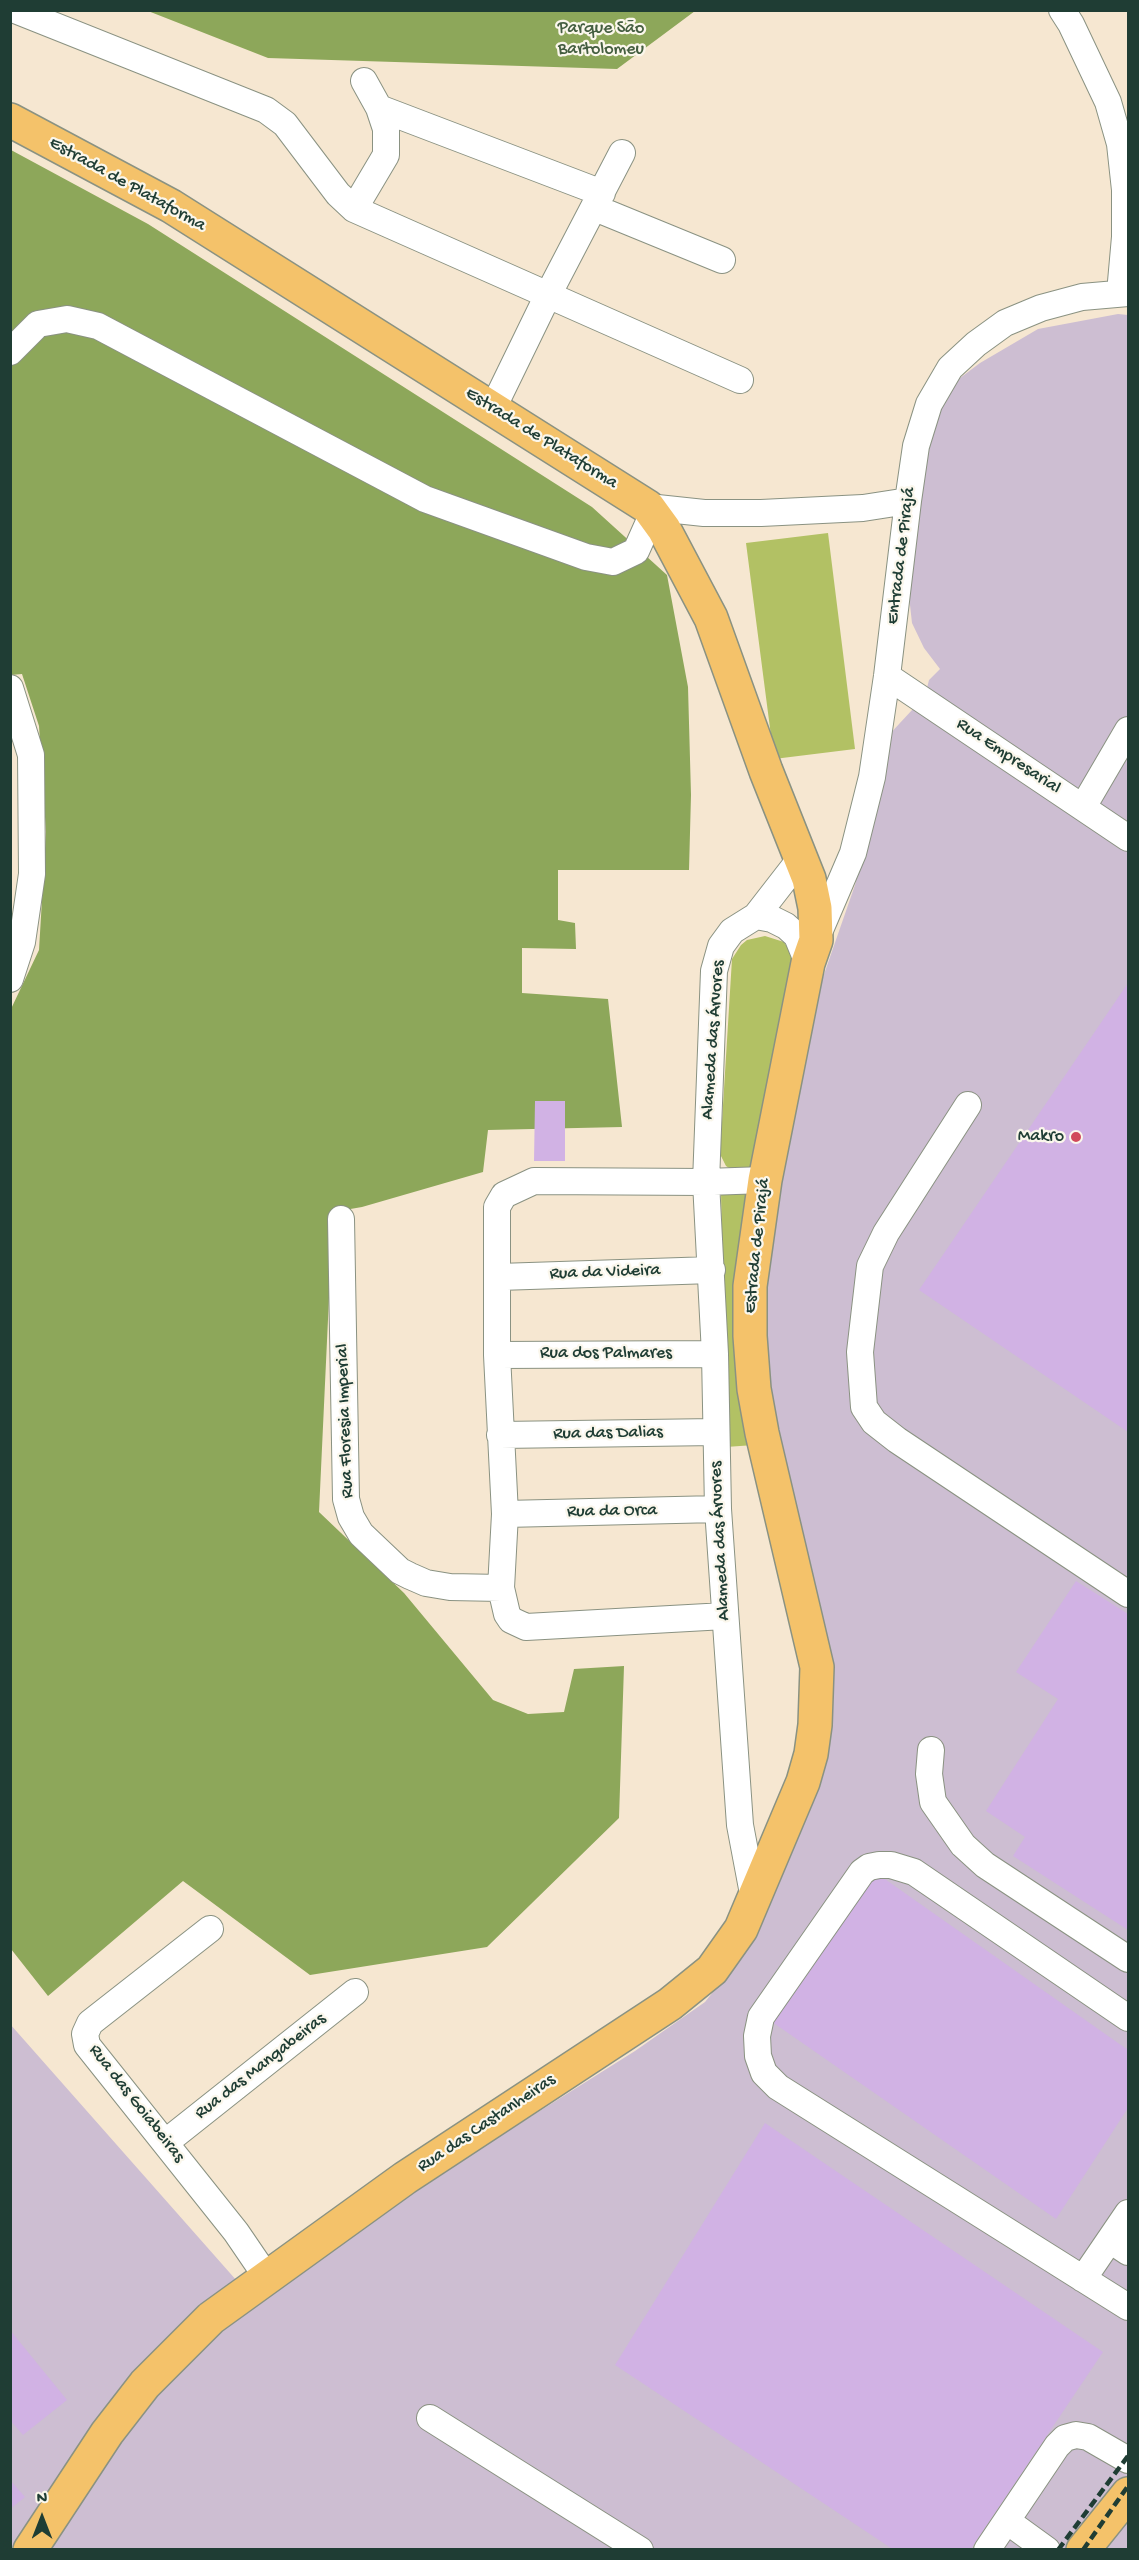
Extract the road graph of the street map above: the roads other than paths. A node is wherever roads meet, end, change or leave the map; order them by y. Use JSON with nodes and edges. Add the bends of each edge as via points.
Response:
{"nodes":[{"id":1,"x":15,"y":10,"type":"edge"},
{"id":2,"x":1062,"y":10,"type":"edge"},
{"id":3,"x":364,"y":81,"type":"dead end"},
{"id":4,"x":379,"y":108,"type":"junction"},
{"id":5,"x":10,"y":120,"type":"edge"},
{"id":6,"x":622,"y":153,"type":"dead end"},
{"id":7,"x":598,"y":200,"type":"junction"},
{"id":8,"x":354,"y":209,"type":"junction"},
{"id":9,"x":722,"y":260,"type":"dead end"},
{"id":10,"x":1124,"y":293,"type":"edge"},
{"id":11,"x":548,"y":295,"type":"junction"},
{"id":12,"x":10,"y":352,"type":"edge"},
{"id":13,"x":740,"y":380,"type":"dead end"},
{"id":14,"x":493,"y":408,"type":"junction"},
{"id":15,"x":908,"y":501,"type":"junction"},
{"id":16,"x":650,"y":510,"type":"junction"},
{"id":17,"x":887,"y":676,"type":"junction"},
{"id":18,"x":10,"y":688,"type":"edge"},
{"id":19,"x":1128,"y":730,"type":"edge"},
{"id":20,"x":1083,"y":807,"type":"junction"},
{"id":21,"x":1128,"y":838,"type":"edge"},
{"id":22,"x":801,"y":858,"type":"junction"},
{"id":23,"x":756,"y":916,"type":"junction"},
{"id":24,"x":812,"y":952,"type":"junction"},
{"id":25,"x":10,"y":979,"type":"edge"},
{"id":26,"x":968,"y":1105,"type":"dead end"},
{"id":27,"x":765,"y":1180,"type":"junction"},
{"id":28,"x":706,"y":1182,"type":"junction"},
{"id":29,"x":340,"y":1219,"type":"dead end"},
{"id":30,"x":712,"y":1270,"type":"junction"},
{"id":31,"x":499,"y":1277,"type":"junction"},
{"id":32,"x":715,"y":1354,"type":"junction"},
{"id":33,"x":497,"y":1355,"type":"junction"},
{"id":34,"x":716,"y":1432,"type":"junction"},
{"id":35,"x":500,"y":1435,"type":"junction"},
{"id":36,"x":718,"y":1509,"type":"junction"},
{"id":37,"x":505,"y":1514,"type":"junction"},
{"id":38,"x":501,"y":1588,"type":"junction"},
{"id":39,"x":1128,"y":1594,"type":"edge"},
{"id":40,"x":725,"y":1616,"type":"junction"},
{"id":41,"x":810,"y":1634,"type":"joint"},
{"id":42,"x":931,"y":1750,"type":"dead end"},
{"id":43,"x":753,"y":1899,"type":"junction"},
{"id":44,"x":210,"y":1929,"type":"dead end"},
{"id":45,"x":1128,"y":1959,"type":"edge"},
{"id":46,"x":355,"y":1992,"type":"dead end"},
{"id":47,"x":1128,"y":2018,"type":"edge"},
{"id":48,"x":166,"y":2142,"type":"junction"},
{"id":49,"x":1128,"y":2213,"type":"edge"},
{"id":50,"x":1119,"y":2246,"type":"edge"},
{"id":51,"x":266,"y":2276,"type":"junction"},
{"id":52,"x":1083,"y":2279,"type":"junction"},
{"id":53,"x":1128,"y":2307,"type":"edge"},
{"id":54,"x":430,"y":2418,"type":"dead end"},
{"id":55,"x":1128,"y":2460,"type":"edge"},
{"id":56,"x":1128,"y":2494,"type":"edge"},
{"id":57,"x":1006,"y":2521,"type":"junction"},
{"id":58,"x":30,"y":2550,"type":"edge"},
{"id":59,"x":640,"y":2550,"type":"edge"},
{"id":60,"x":987,"y":2550,"type":"edge"},
{"id":61,"x":1047,"y":2550,"type":"edge"},
{"id":62,"x":1083,"y":2550,"type":"edge"}],
"edges":[{"from":1,"to":8,"type":"street","via":[[266,110],[285,124]]},
{"from":2,"to":10,"type":"street","via":[[1108,102],[1120,144],[1125,190]]},
{"from":3,"to":4,"type":"street"},
{"from":4,"to":7,"type":"street"},
{"from":4,"to":8,"type":"street","via":[[386,129],[386,155]]},
{"from":5,"to":14,"type":"main road","name":"Estrada de Plataforma","via":[[171,206]]},
{"from":6,"to":7,"type":"street"},
{"from":7,"to":9,"type":"street"},
{"from":7,"to":11,"type":"street"},
{"from":8,"to":11,"type":"street"},
{"from":10,"to":15,"type":"street","name":"Entrada de Pirajá","via":[[1072,299],[1005,323],[950,368],[929,404],[916,446]]},
{"from":11,"to":13,"type":"street"},
{"from":11,"to":14,"type":"street"},
{"from":12,"to":16,"type":"street","via":[[38,324],[67,319],[98,326],[425,500],[586,557],[614,562],[636,551]]},
{"from":14,"to":16,"type":"main road","name":"Estrada de Plataforma"},
{"from":15,"to":16,"type":"street","via":[[863,508],[761,513]]},
{"from":15,"to":17,"type":"street","name":"Entrada de Pirajá"},
{"from":16,"to":22,"type":"main road","name":"Estrada de Plataforma","via":[[711,618]]},
{"from":17,"to":20,"type":"street","name":"Rua Empresarial"},
{"from":17,"to":24,"type":"street","name":"Entrada de Pirajá","via":[[860,830]]},
{"from":18,"to":25,"type":"street","via":[[31,755],[32,874],[22,942]]},
{"from":19,"to":20,"type":"street"},
{"from":20,"to":21,"type":"street","name":"Rua Empresarial"},
{"from":22,"to":23,"type":"street","name":"Alameda das Árvores"},
{"from":22,"to":24,"type":"main road","name":"Estrada de Plataforma","via":[[815,902]]},
{"from":23,"to":24,"type":"street","via":[[786,926]]},
{"from":23,"to":28,"type":"street","name":"Alameda das Árvores","via":[[732,931],[721,946],[714,971]]},
{"from":24,"to":27,"type":"main road","name":"Estrada de Pirajá"},
{"from":26,"to":39,"type":"street","via":[[886,1233],[870,1266],[860,1352],[864,1407],[874,1422],[897,1440]]},
{"from":27,"to":28,"type":"street"},
{"from":27,"to":41,"type":"main road","name":"Estrada de Pirajá","via":[[750,1286],[753,1389]]},
{"from":28,"to":30,"type":"street","name":"Alameda das Árvores"},
{"from":28,"to":31,"type":"street","via":[[534,1181],[517,1187],[504,1195],[497,1207]]},
{"from":29,"to":38,"type":"street","name":"Rua Floresia Imperial","via":[[346,1499],[351,1517],[361,1534],[410,1576],[450,1587]]},
{"from":30,"to":31,"type":"street","name":"Rua da Videira"},
{"from":30,"to":32,"type":"street","name":"Alameda das Árvores"},
{"from":31,"to":33,"type":"street"},
{"from":32,"to":33,"type":"street","name":"Rua dos Palmares"},
{"from":32,"to":34,"type":"street","name":"Alameda das Árvores"},
{"from":33,"to":35,"type":"street"},
{"from":34,"to":35,"type":"street","name":"Rua das Dalias"},
{"from":34,"to":36,"type":"street","name":"Alameda das Árvores"},
{"from":35,"to":37,"type":"street"},
{"from":36,"to":37,"type":"street","name":"Rua da Orca"},
{"from":36,"to":40,"type":"street","name":"Alameda das Árvores"},
{"from":37,"to":38,"type":"street"},
{"from":38,"to":40,"type":"street","via":[[511,1620],[526,1627]]},
{"from":40,"to":43,"type":"street","name":"Alameda das Árvores","via":[[740,1825]]},
{"from":41,"to":43,"type":"main road","name":"Rua das Castanheiras","via":[[817,1667],[811,1754]]},
{"from":42,"to":45,"type":"street","via":[[933,1802],[963,1845],[985,1865]]},
{"from":43,"to":51,"type":"main road","name":"Rua das Castanheiras","via":[[726,1953],[701,1981],[405,2178]]},
{"from":44,"to":48,"type":"street","name":"Rua das Goiabeiras","via":[[90,2023],[85,2034],[87,2045]]},
{"from":46,"to":48,"type":"street","name":"Rua das Mangabeiras"},
{"from":47,"to":52,"type":"street","via":[[914,1872],[891,1864],[868,1867],[862,1872],[761,2018],[757,2036],[764,2073],[778,2087]]},
{"from":48,"to":51,"type":"street","name":"Rua das Goiabeiras"},
{"from":49,"to":50,"type":"street"},
{"from":50,"to":52,"type":"street"},
{"from":51,"to":58,"type":"main road","name":"Rua das Castanheiras","via":[[211,2318],[145,2384],[107,2433]]},
{"from":52,"to":53,"type":"street"},
{"from":54,"to":59,"type":"street"},
{"from":55,"to":57,"type":"street","via":[[1088,2437],[1065,2438]]},
{"from":56,"to":62,"type":"main road"},
{"from":57,"to":60,"type":"street"},
{"from":57,"to":61,"type":"street"}]}
